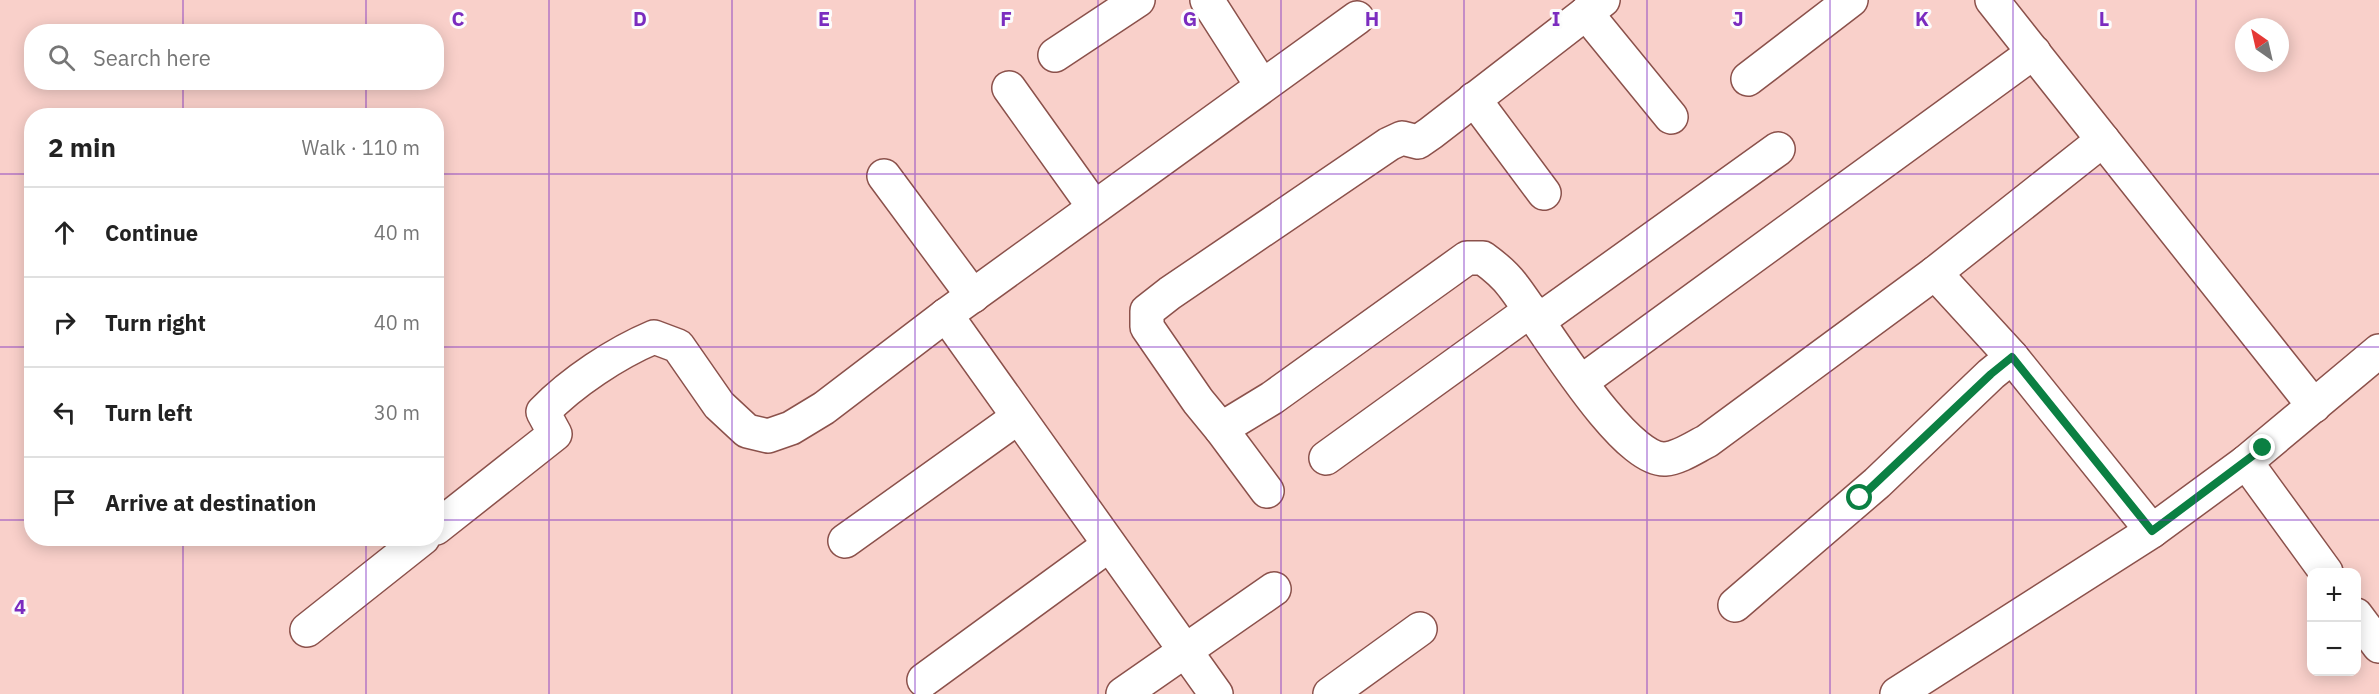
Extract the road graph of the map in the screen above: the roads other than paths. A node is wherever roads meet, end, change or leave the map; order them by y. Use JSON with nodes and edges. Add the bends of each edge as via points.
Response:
{"nodes":[{"id":1,"x":1137,"y":0,"type":"edge"},
{"id":2,"x":1207,"y":0,"type":"edge"},
{"id":3,"x":1851,"y":0,"type":"edge"},
{"id":4,"x":1992,"y":0,"type":"edge"},
{"id":5,"x":1595,"y":6,"type":"edge"},
{"id":6,"x":1357,"y":18,"type":"dead end"},
{"id":7,"x":2034,"y":52,"type":"junction"},
{"id":8,"x":1055,"y":55,"type":"dead end"},
{"id":9,"x":1748,"y":79,"type":"dead end"},
{"id":10,"x":1262,"y":86,"type":"junction"},
{"id":11,"x":1009,"y":88,"type":"dead end"},
{"id":12,"x":1474,"y":99,"type":"junction"},
{"id":13,"x":1671,"y":117,"type":"dead end"},
{"id":14,"x":2103,"y":140,"type":"junction"},
{"id":15,"x":1778,"y":149,"type":"dead end"},
{"id":16,"x":884,"y":176,"type":"dead end"},
{"id":17,"x":1544,"y":193,"type":"dead end"},
{"id":18,"x":1094,"y":207,"type":"junction"},
{"id":19,"x":1935,"y":273,"type":"junction"},
{"id":20,"x":973,"y":296,"type":"junction"},
{"id":21,"x":946,"y":315,"type":"junction"},
{"id":22,"x":1534,"y":316,"type":"junction"},
{"id":23,"x":2379,"y":351,"type":"edge"},
{"id":24,"x":2012,"y":357,"type":"junction"},
{"id":25,"x":1581,"y":382,"type":"junction"},
{"id":26,"x":2314,"y":406,"type":"junction"},
{"id":27,"x":1017,"y":418,"type":"junction"},
{"id":28,"x":1221,"y":429,"type":"junction"},
{"id":29,"x":1326,"y":458,"type":"dead end"},
{"id":30,"x":2246,"y":462,"type":"junction"},
{"id":31,"x":1267,"y":491,"type":"dead end"},
{"id":32,"x":444,"y":522,"type":"edge"},
{"id":33,"x":2152,"y":531,"type":"junction"},
{"id":34,"x":845,"y":541,"type":"dead end"},
{"id":35,"x":1109,"y":545,"type":"junction"},
{"id":36,"x":413,"y":546,"type":"edge"},
{"id":37,"x":2322,"y":568,"type":"edge"},
{"id":38,"x":1274,"y":589,"type":"dead end"},
{"id":39,"x":1735,"y":605,"type":"dead end"},
{"id":40,"x":2361,"y":622,"type":"edge"},
{"id":41,"x":1420,"y":629,"type":"dead end"},
{"id":42,"x":307,"y":630,"type":"dead end"},
{"id":43,"x":2379,"y":646,"type":"edge"},
{"id":44,"x":1184,"y":650,"type":"junction"},
{"id":45,"x":924,"y":680,"type":"dead end"},
{"id":46,"x":1123,"y":694,"type":"edge"},
{"id":47,"x":1216,"y":694,"type":"edge"},
{"id":48,"x":1330,"y":694,"type":"edge"},
{"id":49,"x":1897,"y":694,"type":"edge"}],
"edges":[{"from":1,"to":8,"type":"street"},
{"from":2,"to":10,"type":"street"},
{"from":3,"to":9,"type":"street"},
{"from":4,"to":7,"type":"street"},
{"from":5,"to":12,"type":"street"},
{"from":5,"to":13,"type":"street"},
{"from":6,"to":10,"type":"street"},
{"from":7,"to":14,"type":"street"},
{"from":7,"to":25,"type":"street"},
{"from":10,"to":18,"type":"street"},
{"from":11,"to":18,"type":"street"},
{"from":12,"to":17,"type":"street"},
{"from":12,"to":28,"type":"street","via":[[1418,142],[1402,138],[1389,144],[1147,311],[1147,327]]},
{"from":14,"to":19,"type":"street"},
{"from":14,"to":26,"type":"street"},
{"from":15,"to":22,"type":"street"},
{"from":16,"to":20,"type":"street"},
{"from":18,"to":20,"type":"street"},
{"from":19,"to":24,"type":"street"},
{"from":19,"to":25,"type":"street","via":[[1707,441],[1665,459],[1644,454],[1625,438]]},
{"from":20,"to":21,"type":"street"},
{"from":21,"to":27,"type":"street"},
{"from":21,"to":32,"type":"street","via":[[824,408],[791,428],[768,436],[747,431],[719,405],[678,346],[654,337],[628,348],[558,397],[543,412],[555,434]]},
{"from":22,"to":25,"type":"street"},
{"from":22,"to":28,"type":"street","via":[[1498,269],[1483,258],[1467,258],[1272,398]]},
{"from":22,"to":29,"type":"street"},
{"from":23,"to":26,"type":"street"},
{"from":24,"to":33,"type":"street"},
{"from":24,"to":39,"type":"street","via":[[1877,483]]},
{"from":26,"to":30,"type":"street"},
{"from":27,"to":34,"type":"street"},
{"from":27,"to":35,"type":"street"},
{"from":28,"to":31,"type":"street"},
{"from":30,"to":33,"type":"street"},
{"from":30,"to":37,"type":"street"},
{"from":33,"to":49,"type":"street"},
{"from":35,"to":44,"type":"street"},
{"from":35,"to":45,"type":"street"},
{"from":36,"to":42,"type":"street"},
{"from":38,"to":44,"type":"street"},
{"from":40,"to":43,"type":"street"},
{"from":41,"to":48,"type":"street"},
{"from":44,"to":46,"type":"street"},
{"from":44,"to":47,"type":"street"}]}
